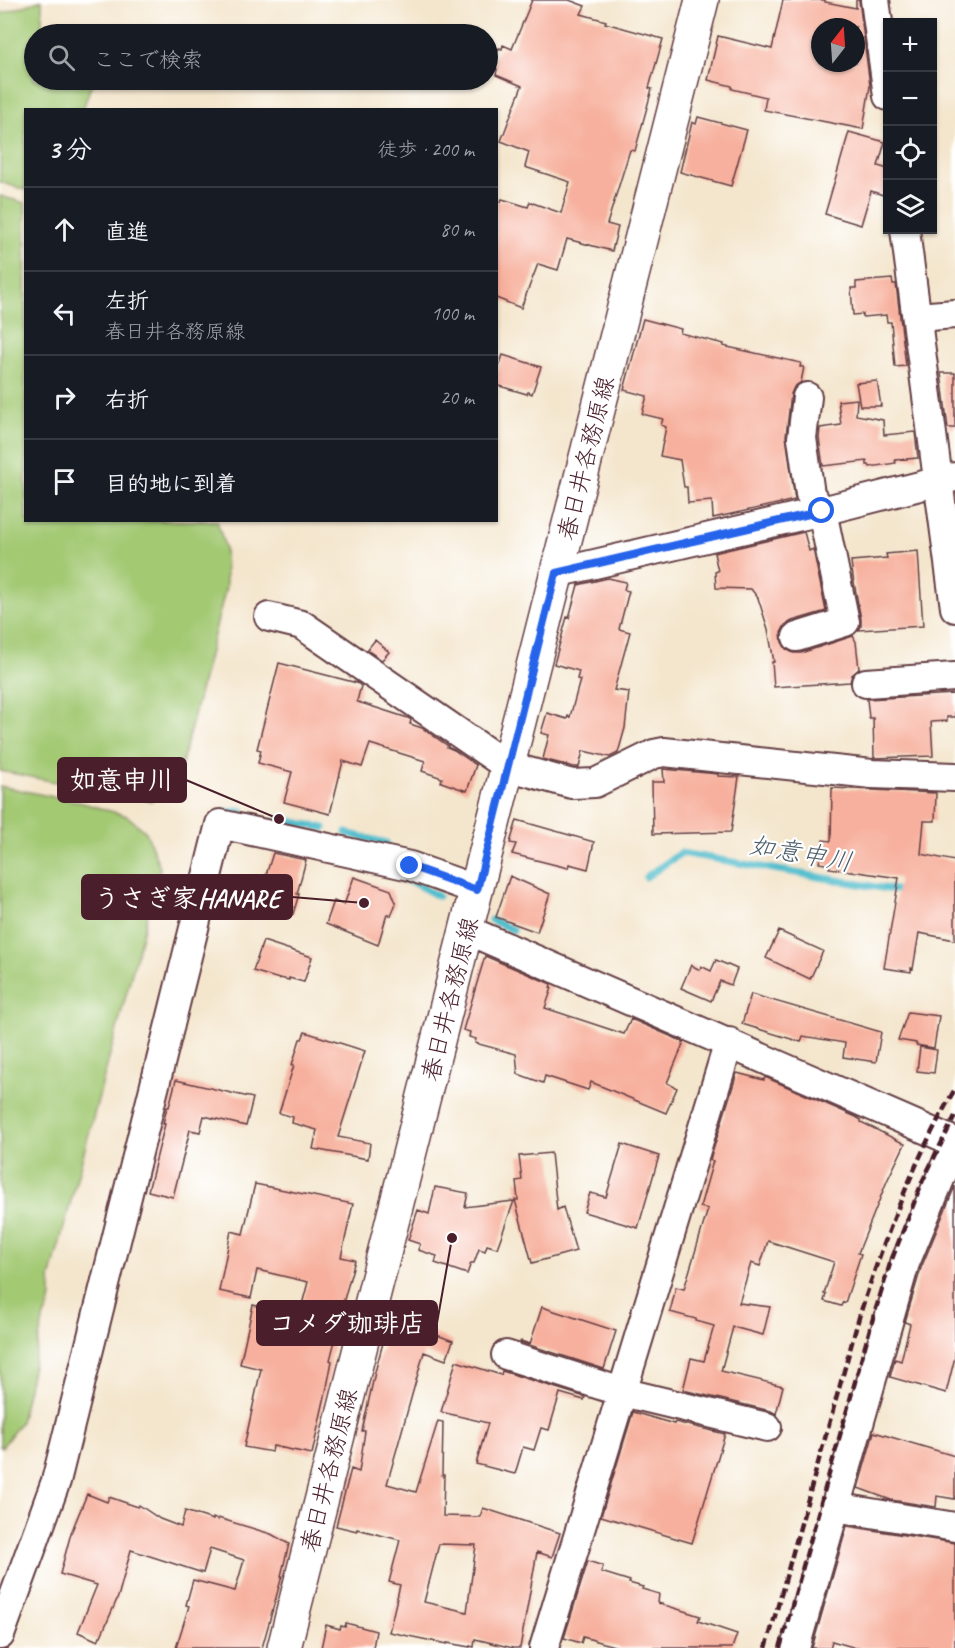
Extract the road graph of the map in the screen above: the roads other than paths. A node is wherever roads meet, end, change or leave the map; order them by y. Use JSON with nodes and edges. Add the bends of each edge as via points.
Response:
{"nodes":[{"id":1,"x":702,"y":0,"type":"edge"},
{"id":2,"x":875,"y":0,"type":"edge"},
{"id":3,"x":885,"y":72,"type":"edge"},
{"id":4,"x":906,"y":234,"type":"edge"},
{"id":5,"x":955,"y":314,"type":"edge"},
{"id":6,"x":917,"y":317,"type":"junction"},
{"id":7,"x":807,"y":397,"type":"dead end"},
{"id":8,"x":947,"y":479,"type":"edge"},
{"id":9,"x":822,"y":511,"type":"junction"},
{"id":10,"x":556,"y":573,"type":"junction"},
{"id":11,"x":955,"y":608,"type":"edge"},
{"id":12,"x":269,"y":616,"type":"dead end"},
{"id":13,"x":797,"y":637,"type":"dead end"},
{"id":14,"x":955,"y":677,"type":"edge"},
{"id":15,"x":866,"y":683,"type":"dead end"},
{"id":16,"x":507,"y":766,"type":"junction"},
{"id":17,"x":955,"y":777,"type":"edge"},
{"id":18,"x":477,"y":890,"type":"junction"},
{"id":19,"x":467,"y":930,"type":"junction"},
{"id":20,"x":729,"y":1042,"type":"junction"},
{"id":21,"x":955,"y":1143,"type":"edge"},
{"id":22,"x":506,"y":1355,"type":"dead end"},
{"id":23,"x":622,"y":1392,"type":"junction"},
{"id":24,"x":767,"y":1427,"type":"dead end"},
{"id":25,"x":835,"y":1507,"type":"junction"},
{"id":26,"x":955,"y":1527,"type":"edge"},
{"id":27,"x":0,"y":1635,"type":"edge"},
{"id":28,"x":284,"y":1648,"type":"edge"},
{"id":29,"x":545,"y":1648,"type":"edge"},
{"id":30,"x":795,"y":1648,"type":"edge"}],
"edges":[{"from":1,"to":10,"type":"main road","name":"春日井各務原線"},
{"from":2,"to":3,"type":"street"},
{"from":4,"to":6,"type":"street"},
{"from":5,"to":6,"type":"street"},
{"from":6,"to":8,"type":"street"},
{"from":7,"to":9,"type":"street","via":[[802,438],[810,494]]},
{"from":8,"to":9,"type":"street"},
{"from":8,"to":11,"type":"street"},
{"from":9,"to":10,"type":"street"},
{"from":9,"to":13,"type":"street","via":[[845,622]]},
{"from":10,"to":16,"type":"main road","name":"春日井各務原線"},
{"from":12,"to":16,"type":"street","via":[[302,625]]},
{"from":14,"to":15,"type":"street"},
{"from":16,"to":17,"type":"street","via":[[572,784],[595,783],[664,752],[872,774]]},
{"from":16,"to":18,"type":"main road","name":"春日井各務原線"},
{"from":18,"to":19,"type":"main road","name":"春日井各務原線"},
{"from":18,"to":27,"type":"street","via":[[410,866],[219,824],[56,1481]]},
{"from":19,"to":20,"type":"street"},
{"from":19,"to":28,"type":"main road","name":"春日井各務原線"},
{"from":20,"to":21,"type":"street"},
{"from":20,"to":23,"type":"street"},
{"from":21,"to":25,"type":"street","via":[[905,1263]]},
{"from":22,"to":23,"type":"street"},
{"from":23,"to":24,"type":"street"},
{"from":23,"to":29,"type":"street"},
{"from":25,"to":26,"type":"street"},
{"from":25,"to":30,"type":"street"}]}
